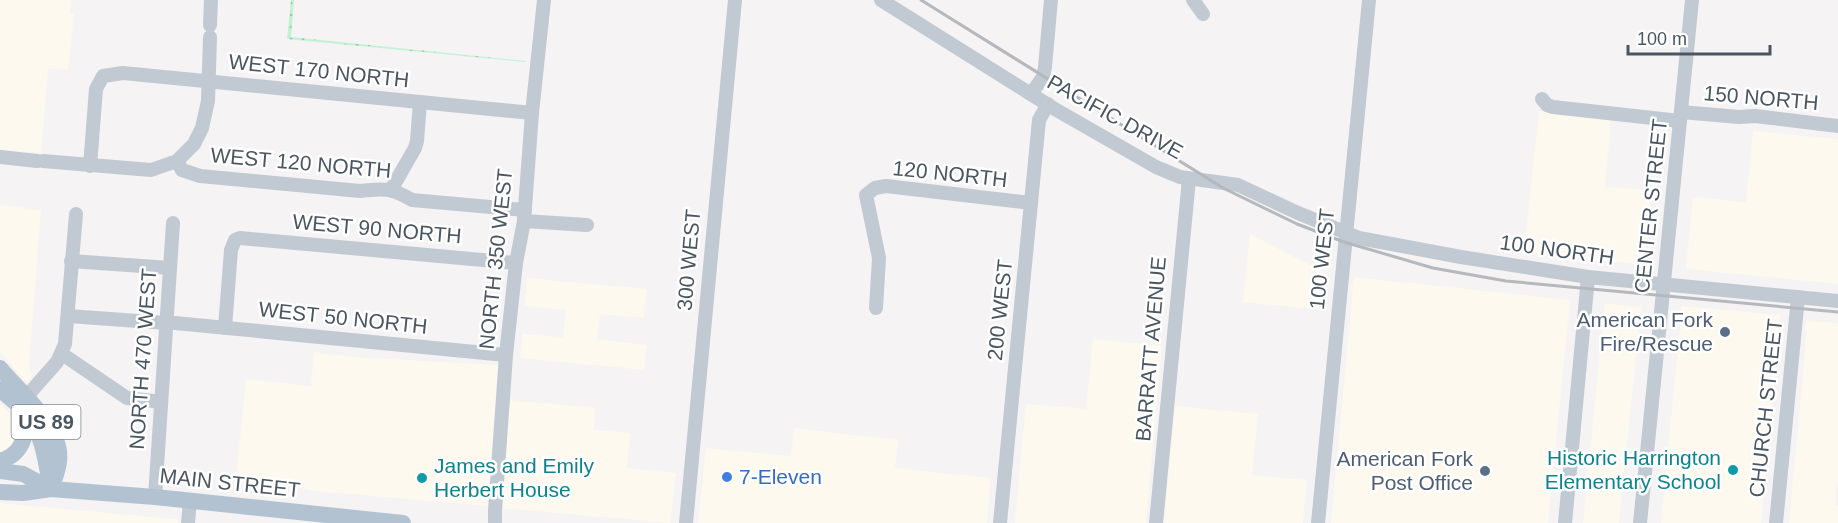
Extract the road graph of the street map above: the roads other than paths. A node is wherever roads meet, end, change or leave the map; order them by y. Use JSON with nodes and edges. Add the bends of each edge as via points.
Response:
{"nodes":[{"id":1,"x":211,"y":0,"type":"edge"},
{"id":2,"x":544,"y":0,"type":"edge"},
{"id":3,"x":735,"y":0,"type":"edge"},
{"id":4,"x":881,"y":0,"type":"edge"},
{"id":5,"x":1051,"y":0,"type":"edge"},
{"id":6,"x":1193,"y":0,"type":"edge"},
{"id":7,"x":1369,"y":0,"type":"edge"},
{"id":8,"x":1692,"y":0,"type":"edge"},
{"id":9,"x":1203,"y":14,"type":"dead end"},
{"id":10,"x":209,"y":81,"type":"junction"},
{"id":11,"x":1031,"y":94,"type":"junction"},
{"id":12,"x":1542,"y":99,"type":"dead end"},
{"id":13,"x":420,"y":102,"type":"junction"},
{"id":14,"x":1048,"y":104,"type":"junction"},
{"id":15,"x":532,"y":113,"type":"junction"},
{"id":16,"x":1681,"y":116,"type":"junction"},
{"id":17,"x":1838,"y":126,"type":"edge"},
{"id":18,"x":0,"y":157,"type":"edge"},
{"id":19,"x":177,"y":160,"type":"junction"},
{"id":20,"x":90,"y":166,"type":"junction"},
{"id":21,"x":1189,"y":178,"type":"junction"},
{"id":22,"x":390,"y":190,"type":"junction"},
{"id":23,"x":1031,"y":203,"type":"junction"},
{"id":24,"x":76,"y":214,"type":"dead end"},
{"id":25,"x":525,"y":216,"type":"junction"},
{"id":26,"x":173,"y":224,"type":"dead end"},
{"id":27,"x":587,"y":225,"type":"dead end"},
{"id":28,"x":1345,"y":233,"type":"junction"},
{"id":29,"x":71,"y":261,"type":"junction"},
{"id":30,"x":516,"y":263,"type":"junction"},
{"id":31,"x":170,"y":268,"type":"junction"},
{"id":32,"x":1588,"y":277,"type":"junction"},
{"id":33,"x":1664,"y":284,"type":"junction"},
{"id":34,"x":1798,"y":297,"type":"junction"},
{"id":35,"x":1838,"y":301,"type":"edge"},
{"id":36,"x":876,"y":308,"type":"dead end"},
{"id":37,"x":68,"y":316,"type":"junction"},
{"id":38,"x":171,"y":323,"type":"junction"},
{"id":39,"x":225,"y":328,"type":"junction"},
{"id":40,"x":62,"y":354,"type":"junction"},
{"id":41,"x":506,"y":355,"type":"junction"},
{"id":42,"x":0,"y":368,"type":"edge"},
{"id":43,"x":0,"y":389,"type":"edge"},
{"id":44,"x":20,"y":399,"type":"junction"},
{"id":45,"x":161,"y":402,"type":"junction"},
{"id":46,"x":0,"y":461,"type":"edge"},
{"id":47,"x":0,"y":471,"type":"edge"},
{"id":48,"x":51,"y":489,"type":"junction"},
{"id":49,"x":0,"y":492,"type":"edge"},
{"id":50,"x":155,"y":497,"type":"junction"},
{"id":51,"x":190,"y":501,"type":"junction"},
{"id":52,"x":188,"y":523,"type":"edge"},
{"id":53,"x":403,"y":523,"type":"edge"},
{"id":54,"x":495,"y":523,"type":"edge"},
{"id":55,"x":686,"y":523,"type":"edge"},
{"id":56,"x":1000,"y":523,"type":"edge"},
{"id":57,"x":1156,"y":523,"type":"edge"},
{"id":58,"x":1318,"y":523,"type":"edge"},
{"id":59,"x":1565,"y":523,"type":"edge"},
{"id":60,"x":1640,"y":523,"type":"edge"},
{"id":61,"x":1776,"y":523,"type":"edge"}],
"edges":[{"from":1,"to":10,"type":"street"},
{"from":2,"to":15,"type":"street","name":"NORTH 350 WEST"},
{"from":3,"to":55,"type":"street","name":"300 WEST"},
{"from":4,"to":11,"type":"street","name":"PACIFIC DRIVE"},
{"from":5,"to":11,"type":"street","via":[[1043,77]]},
{"from":6,"to":9,"type":"street"},
{"from":7,"to":28,"type":"street","name":"100 WEST"},
{"from":8,"to":16,"type":"street","name":"CENTER STREET"},
{"from":10,"to":13,"type":"street","name":"WEST 170 NORTH"},
{"from":10,"to":19,"type":"street","via":[[202,128],[194,144]]},
{"from":10,"to":20,"type":"street","name":"WEST 170 NORTH","via":[[123,73],[103,76],[96,89]]},
{"from":11,"to":14,"type":"street","name":"PACIFIC DRIVE"},
{"from":12,"to":16,"type":"street","name":"150 NORTH","via":[[1553,107]]},
{"from":13,"to":15,"type":"street","name":"WEST 170 NORTH"},
{"from":13,"to":22,"type":"street","via":[[415,148]]},
{"from":14,"to":21,"type":"street","name":"PACIFIC DRIVE","via":[[1156,167]]},
{"from":14,"to":23,"type":"street","name":"200 WEST","via":[[1039,120]]},
{"from":15,"to":25,"type":"street","name":"NORTH 350 WEST"},
{"from":16,"to":17,"type":"street","name":"150 NORTH","via":[[1755,116]]},
{"from":16,"to":33,"type":"street","name":"CENTER STREET"},
{"from":18,"to":20,"type":"street"},
{"from":19,"to":20,"type":"street","via":[[151,170]]},
{"from":19,"to":22,"type":"street","name":"WEST 120 NORTH","via":[[182,170],[201,176],[360,191]]},
{"from":21,"to":28,"type":"street","name":"PACIFIC DRIVE","via":[[1238,185]]},
{"from":21,"to":57,"type":"street","name":"BARRATT AVENUE"},
{"from":22,"to":25,"type":"street","name":"WEST 120 NORTH","via":[[411,200]]},
{"from":23,"to":36,"type":"street","name":"120 NORTH","via":[[886,186],[875,188],[866,195],[879,258]]},
{"from":23,"to":56,"type":"street","name":"200 WEST"},
{"from":24,"to":29,"type":"street"},
{"from":25,"to":27,"type":"street","name":"WEST 120 NORTH"},
{"from":25,"to":30,"type":"street","name":"NORTH 350 WEST"},
{"from":26,"to":31,"type":"street","name":"NORTH 470 WEST"},
{"from":28,"to":32,"type":"street","name":"100 NORTH","via":[[1392,245]]},
{"from":28,"to":58,"type":"street","name":"100 WEST"},
{"from":29,"to":31,"type":"street"},
{"from":29,"to":37,"type":"street"},
{"from":30,"to":39,"type":"street","name":"WEST 90 NORTH","via":[[245,237],[235,240],[231,250]]},
{"from":30,"to":41,"type":"street","name":"NORTH 350 WEST"},
{"from":31,"to":38,"type":"street","name":"NORTH 470 WEST"},
{"from":32,"to":33,"type":"street","name":"100 NORTH"},
{"from":32,"to":59,"type":"street"},
{"from":33,"to":34,"type":"street","name":"100 NORTH"},
{"from":33,"to":60,"type":"street","name":"CENTER STREET"},
{"from":34,"to":35,"type":"street","name":"100 NORTH"},
{"from":34,"to":61,"type":"street","name":"CHURCH STREET"},
{"from":37,"to":38,"type":"street","name":"WEST 50 NORTH"},
{"from":37,"to":40,"type":"street"},
{"from":38,"to":39,"type":"street","name":"WEST 50 NORTH"},
{"from":38,"to":45,"type":"street","name":"NORTH 470 WEST"},
{"from":39,"to":41,"type":"street","name":"WEST 50 NORTH"},
{"from":40,"to":44,"type":"street"},
{"from":40,"to":45,"type":"street","via":[[127,398]]},
{"from":41,"to":54,"type":"street","name":"NORTH 350 WEST"},
{"from":42,"to":44,"type":"main road","number":"US 89"},
{"from":43,"to":44,"type":"main road","number":"US 89"},
{"from":44,"to":46,"type":"main road","number":"US 89","via":[[26,431],[20,449]]},
{"from":44,"to":48,"type":"main road","number":"US 89","via":[[40,412],[57,443],[59,461]]},
{"from":45,"to":50,"type":"street","name":"NORTH 470 WEST"},
{"from":47,"to":48,"type":"main road","name":"MAIN STREET","via":[[23,474]]},
{"from":48,"to":49,"type":"main road","name":"MAIN STREET"},
{"from":48,"to":50,"type":"main road","name":"MAIN STREET"},
{"from":50,"to":51,"type":"main road","name":"MAIN STREET"},
{"from":51,"to":52,"type":"street"},
{"from":51,"to":53,"type":"main road","name":"MAIN STREET"}]}
